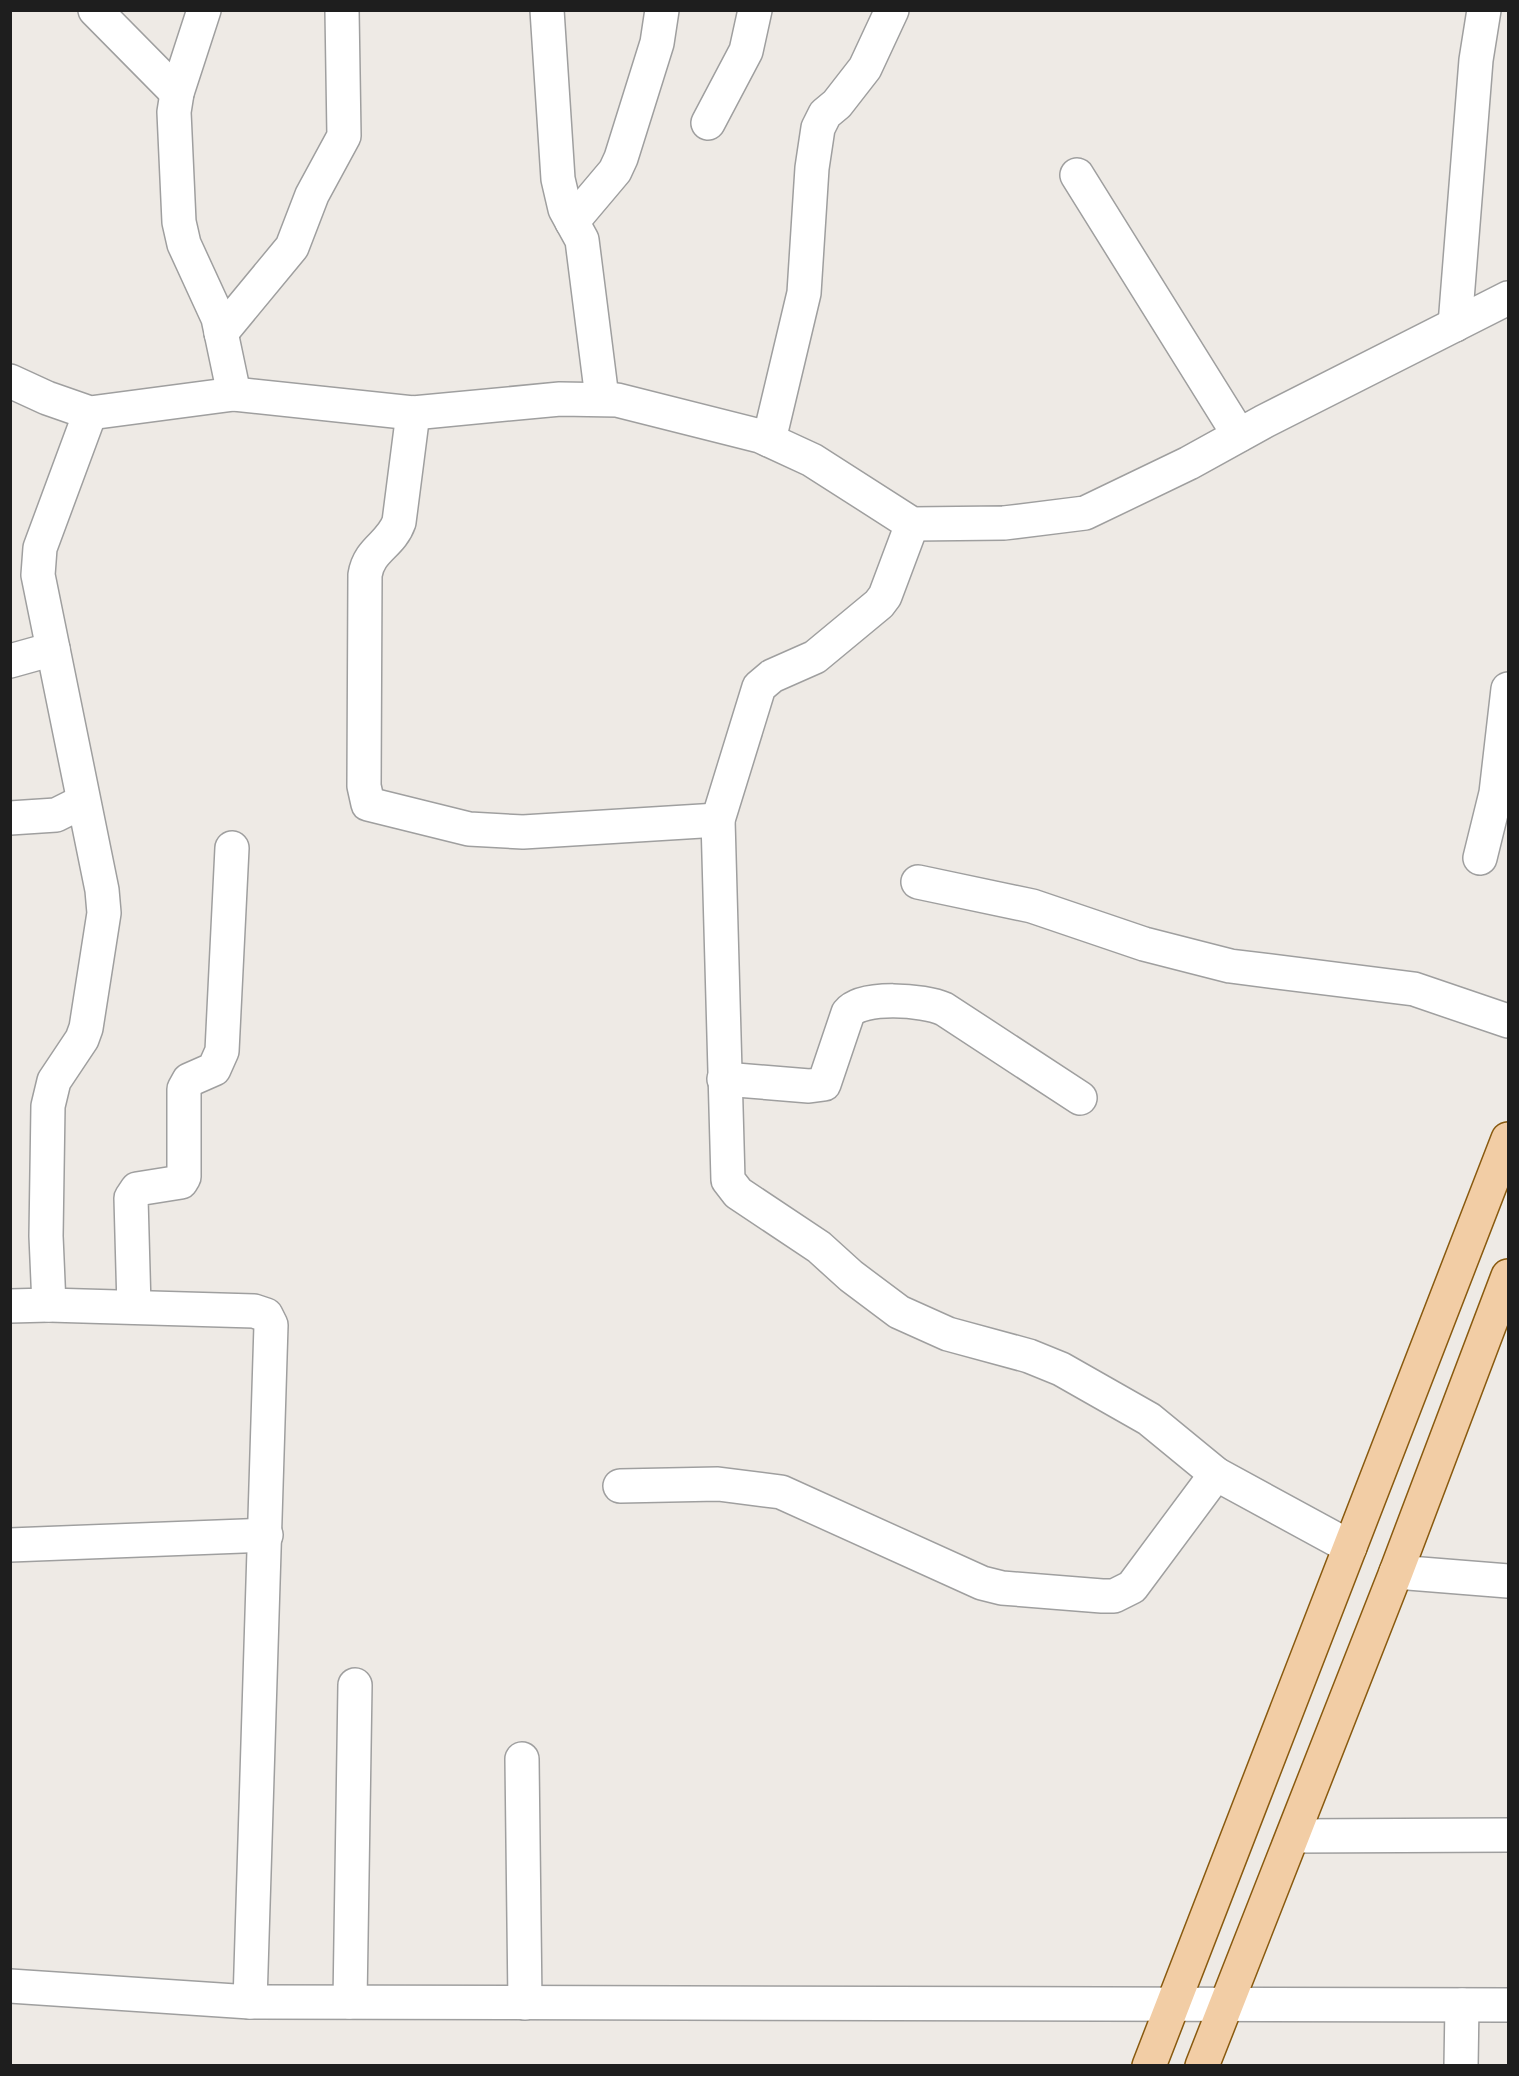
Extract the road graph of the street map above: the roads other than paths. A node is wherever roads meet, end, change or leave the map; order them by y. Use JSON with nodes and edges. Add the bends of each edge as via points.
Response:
{"nodes":[{"id":1,"x":96,"y":10,"type":"edge"},
{"id":2,"x":204,"y":10,"type":"edge"},
{"id":3,"x":342,"y":10,"type":"edge"},
{"id":4,"x":547,"y":10,"type":"edge"},
{"id":5,"x":662,"y":10,"type":"edge"},
{"id":6,"x":755,"y":10,"type":"edge"},
{"id":7,"x":892,"y":10,"type":"edge"},
{"id":8,"x":1484,"y":10,"type":"edge"},
{"id":9,"x":177,"y":93,"type":"junction"},
{"id":10,"x":708,"y":123,"type":"dead end"},
{"id":11,"x":1077,"y":175,"type":"dead end"},
{"id":12,"x":572,"y":222,"type":"junction"},
{"id":13,"x":1509,"y":298,"type":"edge"},
{"id":14,"x":1455,"y":325,"type":"junction"},
{"id":15,"x":221,"y":333,"type":"junction"},
{"id":16,"x":10,"y":381,"type":"edge"},
{"id":17,"x":234,"y":394,"type":"junction"},
{"id":18,"x":602,"y":398,"type":"junction"},
{"id":19,"x":90,"y":412,"type":"junction"},
{"id":20,"x":413,"y":412,"type":"junction"},
{"id":21,"x":1239,"y":435,"type":"junction"},
{"id":22,"x":769,"y":440,"type":"junction"},
{"id":23,"x":912,"y":524,"type":"junction"},
{"id":24,"x":53,"y":649,"type":"junction"},
{"id":25,"x":10,"y":661,"type":"edge"},
{"id":26,"x":1509,"y":689,"type":"edge"},
{"id":27,"x":82,"y":802,"type":"junction"},
{"id":28,"x":10,"y":818,"type":"edge"},
{"id":29,"x":718,"y":820,"type":"junction"},
{"id":30,"x":232,"y":848,"type":"dead end"},
{"id":31,"x":1480,"y":858,"type":"dead end"},
{"id":32,"x":918,"y":882,"type":"dead end"},
{"id":33,"x":1509,"y":1022,"type":"edge"},
{"id":34,"x":724,"y":1079,"type":"junction"},
{"id":35,"x":1080,"y":1098,"type":"dead end"},
{"id":36,"x":1509,"y":1138,"type":"edge"},
{"id":37,"x":1509,"y":1276,"type":"edge"},
{"id":38,"x":50,"y":1305,"type":"junction"},
{"id":39,"x":10,"y":1306,"type":"edge"},
{"id":40,"x":134,"y":1307,"type":"junction"},
{"id":41,"x":1501,"y":1315,"type":"edge"},
{"id":42,"x":1216,"y":1474,"type":"junction"},
{"id":43,"x":620,"y":1486,"type":"dead end"},
{"id":44,"x":266,"y":1535,"type":"junction"},
{"id":45,"x":10,"y":1545,"type":"edge"},
{"id":46,"x":1350,"y":1547,"type":"junction"},
{"id":47,"x":1396,"y":1572,"type":"junction"},
{"id":48,"x":1509,"y":1581,"type":"edge"},
{"id":49,"x":355,"y":1685,"type":"dead end"},
{"id":50,"x":522,"y":1759,"type":"dead end"},
{"id":51,"x":1509,"y":1835,"type":"edge"},
{"id":52,"x":1293,"y":1836,"type":"junction"},
{"id":53,"x":10,"y":1986,"type":"edge"},
{"id":54,"x":250,"y":2002,"type":"junction"},
{"id":55,"x":350,"y":2002,"type":"junction"},
{"id":56,"x":525,"y":2003,"type":"junction"},
{"id":57,"x":1462,"y":2005,"type":"junction"},
{"id":58,"x":1509,"y":2005,"type":"edge"},
{"id":59,"x":1172,"y":2006,"type":"junction"},
{"id":60,"x":1226,"y":2006,"type":"junction"},
{"id":61,"x":1149,"y":2066,"type":"edge"},
{"id":62,"x":1202,"y":2066,"type":"edge"},
{"id":63,"x":1461,"y":2066,"type":"edge"}],
"edges":[{"from":1,"to":9,"type":"street"},
{"from":2,"to":9,"type":"street"},
{"from":3,"to":15,"type":"street","via":[[344,136],[309,200],[292,247]]},
{"from":4,"to":12,"type":"street","via":[[558,179],[564,209]]},
{"from":5,"to":12,"type":"street","via":[[657,42],[621,158],[615,171]]},
{"from":6,"to":10,"type":"street","via":[[746,51]]},
{"from":7,"to":22,"type":"street","via":[[865,68],[825,114],[818,128],[804,293]]},
{"from":8,"to":14,"type":"street","via":[[1476,60]]},
{"from":9,"to":15,"type":"street","via":[[174,127],[179,222],[184,244]]},
{"from":11,"to":21,"type":"street"},
{"from":12,"to":18,"type":"street","via":[[582,240]]},
{"from":13,"to":14,"type":"street"},
{"from":14,"to":21,"type":"street"},
{"from":15,"to":17,"type":"street"},
{"from":16,"to":19,"type":"street"},
{"from":17,"to":19,"type":"street"},
{"from":17,"to":20,"type":"street"},
{"from":18,"to":20,"type":"street"},
{"from":18,"to":22,"type":"street","via":[[634,402]]},
{"from":19,"to":24,"type":"street","via":[[40,548],[38,575]]},
{"from":20,"to":29,"type":"street","via":[[399,522],[371,555],[365,575],[364,786],[369,804],[469,830],[523,832]]},
{"from":21,"to":23,"type":"street","via":[[1189,464],[1085,513],[1004,523]]},
{"from":22,"to":23,"type":"street","via":[[812,460]]},
{"from":23,"to":29,"type":"street","via":[[879,604],[815,657],[772,676],[759,687]]},
{"from":24,"to":25,"type":"street"},
{"from":24,"to":27,"type":"street"},
{"from":26,"to":31,"type":"street","via":[[1496,793]]},
{"from":27,"to":28,"type":"street","via":[[56,815]]},
{"from":27,"to":38,"type":"street","via":[[104,913],[86,1028],[50,1092],[46,1236]]},
{"from":29,"to":34,"type":"street"},
{"from":30,"to":40,"type":"street","via":[[222,1051],[214,1069],[189,1080],[184,1089],[181,1182],[136,1189],[131,1198]]},
{"from":32,"to":33,"type":"street","via":[[1032,906],[1144,944],[1230,966],[1414,989]]},
{"from":34,"to":35,"type":"street","via":[[824,1084],[852,1007],[866,1002],[925,1002],[944,1009]]},
{"from":34,"to":42,"type":"street","via":[[726,1172],[738,1193],[819,1247],[899,1312],[940,1331],[1061,1369],[1149,1419]]},
{"from":36,"to":46,"type":"main road"},
{"from":37,"to":41,"type":"main road"},
{"from":38,"to":39,"type":"street"},
{"from":38,"to":40,"type":"street"},
{"from":40,"to":44,"type":"street","via":[[254,1311],[269,1319],[272,1335]]},
{"from":41,"to":47,"type":"main road"},
{"from":42,"to":43,"type":"street","via":[[1132,1587],[1102,1596],[982,1583],[781,1492],[718,1484]]},
{"from":42,"to":46,"type":"street"},
{"from":44,"to":45,"type":"street"},
{"from":44,"to":54,"type":"street"},
{"from":46,"to":59,"type":"main road"},
{"from":47,"to":48,"type":"street"},
{"from":47,"to":52,"type":"main road"},
{"from":49,"to":55,"type":"street"},
{"from":50,"to":56,"type":"street"},
{"from":51,"to":52,"type":"street"},
{"from":52,"to":60,"type":"main road"},
{"from":53,"to":54,"type":"street"},
{"from":54,"to":55,"type":"street"},
{"from":55,"to":56,"type":"street"},
{"from":56,"to":59,"type":"street"},
{"from":57,"to":58,"type":"street"},
{"from":57,"to":60,"type":"street"},
{"from":57,"to":63,"type":"street"},
{"from":59,"to":60,"type":"street"},
{"from":59,"to":61,"type":"main road"},
{"from":60,"to":62,"type":"main road"}]}
